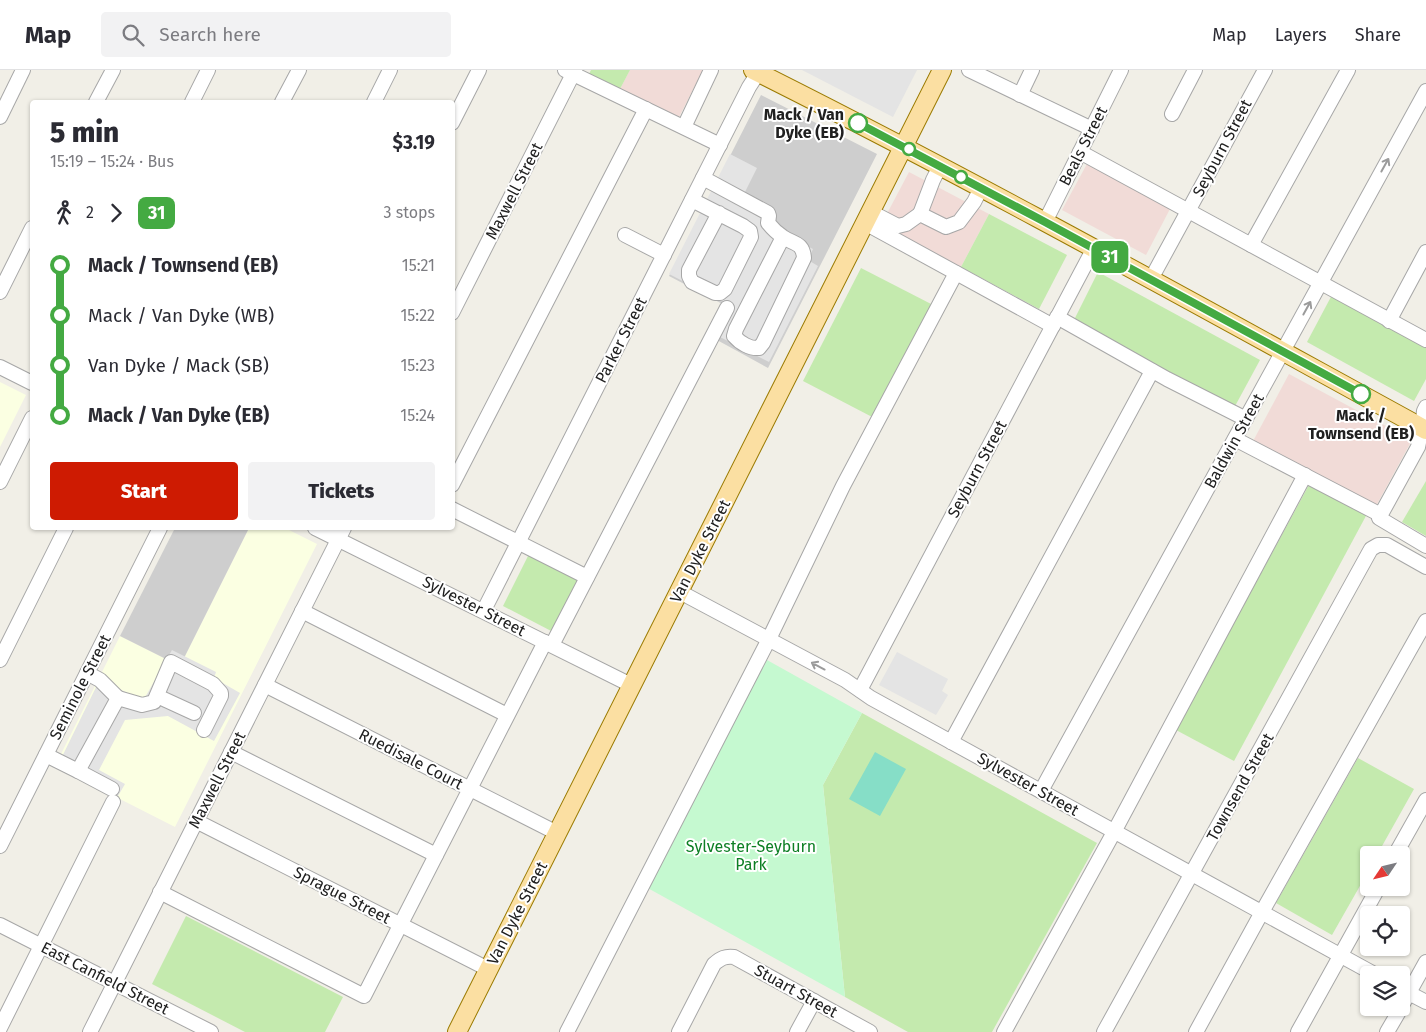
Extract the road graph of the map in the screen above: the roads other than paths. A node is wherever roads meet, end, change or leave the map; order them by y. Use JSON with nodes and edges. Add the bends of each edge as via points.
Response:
{"nodes":[{"id":1,"x":23,"y":70,"type":"edge"},
{"id":2,"x":113,"y":70,"type":"edge"},
{"id":3,"x":208,"y":70,"type":"edge"},
{"id":4,"x":299,"y":70,"type":"edge"},
{"id":5,"x":390,"y":70,"type":"edge"},
{"id":6,"x":480,"y":70,"type":"edge"},
{"id":7,"x":712,"y":70,"type":"edge"},
{"id":8,"x":942,"y":70,"type":"edge"},
{"id":9,"x":968,"y":70,"type":"edge"},
{"id":10,"x":1032,"y":70,"type":"edge"},
{"id":11,"x":1121,"y":70,"type":"edge"},
{"id":12,"x":1195,"y":70,"type":"edge"},
{"id":13,"x":1265,"y":70,"type":"edge"},
{"id":14,"x":1348,"y":70,"type":"edge"},
{"id":15,"x":571,"y":71,"type":"edge"},
{"id":16,"x":757,"y":71,"type":"edge"},
{"id":17,"x":1426,"y":90,"type":"edge"},
{"id":18,"x":1020,"y":95,"type":"junction"},
{"id":19,"x":97,"y":100,"type":"edge"},
{"id":20,"x":193,"y":100,"type":"edge"},
{"id":21,"x":283,"y":100,"type":"edge"},
{"id":22,"x":375,"y":100,"type":"edge"},
{"id":23,"x":646,"y":109,"type":"junction"},
{"id":24,"x":1172,"y":114,"type":"dead end"},
{"id":25,"x":0,"y":117,"type":"edge"},
{"id":26,"x":455,"y":117,"type":"edge"},
{"id":27,"x":684,"y":127,"type":"junction"},
{"id":28,"x":1092,"y":129,"type":"junction"},
{"id":29,"x":720,"y":144,"type":"junction"},
{"id":30,"x":904,"y":146,"type":"junction"},
{"id":31,"x":1080,"y":152,"type":"junction"},
{"id":32,"x":940,"y":166,"type":"junction"},
{"id":33,"x":703,"y":178,"type":"junction"},
{"id":34,"x":982,"y":188,"type":"junction"},
{"id":35,"x":692,"y":200,"type":"junction"},
{"id":36,"x":1188,"y":211,"type":"junction"},
{"id":37,"x":719,"y":213,"type":"junction"},
{"id":38,"x":920,"y":214,"type":"junction"},
{"id":39,"x":868,"y":217,"type":"junction"},
{"id":40,"x":1045,"y":222,"type":"junction"},
{"id":41,"x":30,"y":232,"type":"edge"},
{"id":42,"x":625,"y":235,"type":"dead end"},
{"id":43,"x":783,"y":237,"type":"junction"},
{"id":44,"x":1251,"y":245,"type":"junction"},
{"id":45,"x":1094,"y":248,"type":"junction"},
{"id":46,"x":1426,"y":252,"type":"edge"},
{"id":47,"x":664,"y":255,"type":"junction"},
{"id":48,"x":956,"y":273,"type":"junction"},
{"id":49,"x":1151,"y":279,"type":"junction"},
{"id":50,"x":1321,"y":283,"type":"junction"},
{"id":51,"x":0,"y":292,"type":"edge"},
{"id":52,"x":455,"y":307,"type":"edge"},
{"id":53,"x":727,"y":308,"type":"dead end"},
{"id":54,"x":1389,"y":320,"type":"junction"},
{"id":55,"x":1055,"y":321,"type":"junction"},
{"id":56,"x":1426,"y":340,"type":"edge"},
{"id":57,"x":1284,"y":351,"type":"junction"},
{"id":58,"x":0,"y":367,"type":"edge"},
{"id":59,"x":1152,"y":371,"type":"junction"},
{"id":60,"x":30,"y":382,"type":"edge"},
{"id":61,"x":1426,"y":407,"type":"edge"},
{"id":62,"x":1246,"y":419,"type":"junction"},
{"id":63,"x":30,"y":422,"type":"edge"},
{"id":64,"x":1424,"y":429,"type":"edge"},
{"id":65,"x":1235,"y":439,"type":"junction"},
{"id":66,"x":1305,"y":475,"type":"junction"},
{"id":67,"x":455,"y":479,"type":"edge"},
{"id":68,"x":0,"y":482,"type":"edge"},
{"id":69,"x":455,"y":510,"type":"edge"},
{"id":70,"x":1380,"y":516,"type":"junction"},
{"id":71,"x":65,"y":530,"type":"edge"},
{"id":72,"x":159,"y":530,"type":"edge"},
{"id":73,"x":325,"y":530,"type":"edge"},
{"id":74,"x":341,"y":533,"type":"edge"},
{"id":75,"x":518,"y":542,"type":"junction"},
{"id":76,"x":1426,"y":546,"type":"edge"},
{"id":77,"x":1426,"y":566,"type":"edge"},
{"id":78,"x":587,"y":577,"type":"junction"},
{"id":79,"x":680,"y":592,"type":"junction"},
{"id":80,"x":484,"y":610,"type":"junction"},
{"id":81,"x":302,"y":611,"type":"junction"},
{"id":82,"x":1426,"y":622,"type":"edge"},
{"id":83,"x":769,"y":639,"type":"junction"},
{"id":84,"x":548,"y":644,"type":"junction"},
{"id":85,"x":0,"y":660,"type":"edge"},
{"id":86,"x":87,"y":673,"type":"junction"},
{"id":87,"x":265,"y":685,"type":"junction"},
{"id":88,"x":631,"y":685,"type":"junction"},
{"id":89,"x":860,"y":690,"type":"junction"},
{"id":90,"x":157,"y":696,"type":"junction"},
{"id":91,"x":118,"y":698,"type":"junction"},
{"id":92,"x":194,"y":713,"type":"dead end"},
{"id":93,"x":507,"y":715,"type":"junction"},
{"id":94,"x":204,"y":730,"type":"dead end"},
{"id":95,"x":951,"y":742,"type":"junction"},
{"id":96,"x":231,"y":752,"type":"junction"},
{"id":97,"x":46,"y":756,"type":"junction"},
{"id":98,"x":78,"y":771,"type":"junction"},
{"id":99,"x":469,"y":788,"type":"junction"},
{"id":100,"x":1040,"y":791,"type":"junction"},
{"id":101,"x":1426,"y":800,"type":"edge"},
{"id":102,"x":196,"y":821,"type":"junction"},
{"id":103,"x":1114,"y":832,"type":"junction"},
{"id":104,"x":557,"y":833,"type":"junction"},
{"id":105,"x":0,"y":846,"type":"edge"},
{"id":106,"x":1401,"y":846,"type":"edge"},
{"id":107,"x":436,"y":855,"type":"junction"},
{"id":108,"x":1192,"y":874,"type":"junction"},
{"id":109,"x":160,"y":892,"type":"junction"},
{"id":110,"x":1373,"y":896,"type":"edge"},
{"id":111,"x":1262,"y":912,"type":"junction"},
{"id":112,"x":401,"y":924,"type":"junction"},
{"id":113,"x":0,"y":925,"type":"edge"},
{"id":114,"x":41,"y":946,"type":"junction"},
{"id":115,"x":1340,"y":955,"type":"junction"},
{"id":116,"x":1426,"y":962,"type":"edge"},
{"id":117,"x":1360,"y":966,"type":"edge"},
{"id":118,"x":488,"y":969,"type":"junction"},
{"id":119,"x":114,"y":983,"type":"junction"},
{"id":120,"x":1410,"y":984,"type":"edge"},
{"id":121,"x":1410,"y":994,"type":"edge"},
{"id":122,"x":814,"y":1001,"type":"junction"},
{"id":123,"x":1426,"y":1002,"type":"edge"},
{"id":124,"x":1396,"y":1016,"type":"edge"},
{"id":125,"x":0,"y":1028,"type":"edge"},
{"id":126,"x":90,"y":1032,"type":"edge"},
{"id":127,"x":211,"y":1032,"type":"edge"},
{"id":128,"x":456,"y":1032,"type":"edge"},
{"id":129,"x":567,"y":1032,"type":"edge"},
{"id":130,"x":679,"y":1032,"type":"edge"},
{"id":131,"x":796,"y":1032,"type":"edge"},
{"id":132,"x":870,"y":1032,"type":"edge"},
{"id":133,"x":1004,"y":1032,"type":"edge"},
{"id":134,"x":1104,"y":1032,"type":"edge"},
{"id":135,"x":1196,"y":1032,"type":"edge"},
{"id":136,"x":1298,"y":1032,"type":"edge"},
{"id":137,"x":1387,"y":1032,"type":"edge"}],
"edges":[{"from":1,"to":25,"type":"street"},
{"from":2,"to":19,"type":"street"},
{"from":3,"to":20,"type":"street"},
{"from":4,"to":21,"type":"street"},
{"from":5,"to":22,"type":"street"},
{"from":6,"to":26,"type":"street"},
{"from":7,"to":27,"type":"street"},
{"from":8,"to":30,"type":"main road","name":"Van Dyke Street"},
{"from":9,"to":18,"type":"street"},
{"from":10,"to":18,"type":"street"},
{"from":11,"to":28,"type":"street","name":"Beals Street"},
{"from":12,"to":24,"type":"street"},
{"from":13,"to":36,"type":"street","name":"Seyburn Street"},
{"from":14,"to":44,"type":"street"},
{"from":15,"to":23,"type":"street"},
{"from":15,"to":52,"type":"street","name":"Maxwell Street"},
{"from":16,"to":29,"type":"street","name":"Parker Street"},
{"from":16,"to":30,"type":"main road"},
{"from":50,"to":17,"type":"street","name":"Baldwin Street","one_way":true},
{"from":18,"to":28,"type":"street"},
{"from":23,"to":27,"type":"street"},
{"from":23,"to":67,"type":"street"},
{"from":27,"to":29,"type":"street"},
{"from":28,"to":31,"type":"street","name":"Beals Street"},
{"from":29,"to":33,"type":"street","name":"Parker Street"},
{"from":30,"to":32,"type":"main road"},
{"from":30,"to":39,"type":"main road","name":"Van Dyke Street"},
{"from":31,"to":36,"type":"street"},
{"from":31,"to":40,"type":"street","name":"Beals Street"},
{"from":32,"to":34,"type":"main road"},
{"from":32,"to":38,"type":"street"},
{"from":33,"to":35,"type":"street","name":"Parker Street"},
{"from":33,"to":43,"type":"street","via":[[768,213],[768,222]]},
{"from":34,"to":38,"type":"street","via":[[959,222],[946,226]]},
{"from":34,"to":40,"type":"main road"},
{"from":35,"to":37,"type":"street"},
{"from":35,"to":47,"type":"street","name":"Parker Street"},
{"from":36,"to":44,"type":"street"},
{"from":36,"to":49,"type":"street","name":"Seyburn Street"},
{"from":37,"to":37,"type":"street","via":[[750,231],[751,238],[725,289],[715,293],[692,282],[689,270]]},
{"from":38,"to":39,"type":"street","via":[[898,226]]},
{"from":39,"to":48,"type":"street"},
{"from":39,"to":79,"type":"main road","name":"Van Dyke Street"},
{"from":40,"to":45,"type":"main road"},
{"from":41,"to":51,"type":"street"},
{"from":42,"to":47,"type":"street"},
{"from":43,"to":43,"type":"street","via":[[734,336],[753,349],[763,344],[804,258],[800,245]]},
{"from":44,"to":50,"type":"street"},
{"from":45,"to":49,"type":"main road"},
{"from":45,"to":55,"type":"street","name":"Seyburn Street"},
{"from":46,"to":54,"type":"street"},
{"from":47,"to":75,"type":"street","name":"Parker Street"},
{"from":48,"to":55,"type":"street"},
{"from":48,"to":83,"type":"street","via":[[842,486]]},
{"from":49,"to":57,"type":"main road"},
{"from":50,"to":54,"type":"street"},
{"from":57,"to":50,"type":"street","name":"Baldwin Street","one_way":true},
{"from":53,"to":78,"type":"street"},
{"from":54,"to":56,"type":"street"},
{"from":55,"to":59,"type":"street"},
{"from":55,"to":89,"type":"street","name":"Seyburn Street"},
{"from":57,"to":62,"type":"street","name":"Baldwin Street"},
{"from":57,"to":64,"type":"main road"},
{"from":58,"to":60,"type":"street"},
{"from":59,"to":62,"type":"street"},
{"from":59,"to":95,"type":"street"},
{"from":61,"to":64,"type":"street"},
{"from":62,"to":65,"type":"street","name":"Baldwin Street"},
{"from":63,"to":68,"type":"street"},
{"from":64,"to":70,"type":"street","via":[[1418,447]]},
{"from":65,"to":66,"type":"street"},
{"from":65,"to":100,"type":"street","name":"Baldwin Street"},
{"from":66,"to":70,"type":"street"},
{"from":66,"to":103,"type":"street"},
{"from":69,"to":75,"type":"street"},
{"from":70,"to":76,"type":"street"},
{"from":71,"to":85,"type":"street"},
{"from":72,"to":86,"type":"street","name":"Seminole Street"},
{"from":73,"to":74,"type":"street","name":"Sylvester Street"},
{"from":74,"to":80,"type":"street","name":"Sylvester Street"},
{"from":74,"to":81,"type":"street","name":"Maxwell Street"},
{"from":75,"to":78,"type":"street"},
{"from":75,"to":80,"type":"street","name":"Parker Street"},
{"from":77,"to":108,"type":"street","name":"Townsend Street","via":[[1387,545],[1371,549]]},
{"from":78,"to":84,"type":"street"},
{"from":79,"to":83,"type":"street","name":"Sylvester Street"},
{"from":79,"to":88,"type":"main road","name":"Van Dyke Street"},
{"from":80,"to":84,"type":"street","name":"Sylvester Street"},
{"from":81,"to":87,"type":"street","name":"Maxwell Street"},
{"from":81,"to":93,"type":"street"},
{"from":82,"to":111,"type":"street"},
{"from":89,"to":83,"type":"street","name":"Sylvester Street","one_way":true},
{"from":83,"to":129,"type":"street"},
{"from":84,"to":88,"type":"street","name":"Sylvester Street"},
{"from":84,"to":93,"type":"street"},
{"from":86,"to":91,"type":"street","via":[[100,680]]},
{"from":86,"to":97,"type":"street","name":"Seminole Street"},
{"from":87,"to":96,"type":"street","name":"Maxwell Street"},
{"from":87,"to":99,"type":"street","name":"Ruedisale Court"},
{"from":88,"to":104,"type":"main road","name":"Van Dyke Street"},
{"from":89,"to":95,"type":"street","name":"Sylvester Street"},
{"from":90,"to":91,"type":"street","via":[[154,702],[142,705]]},
{"from":90,"to":92,"type":"street"},
{"from":90,"to":94,"type":"street","via":[[171,662],[213,684],[222,696]]},
{"from":91,"to":98,"type":"street"},
{"from":93,"to":99,"type":"street"},
{"from":95,"to":100,"type":"street","name":"Sylvester Street"},
{"from":96,"to":102,"type":"street","name":"Maxwell Street"},
{"from":96,"to":107,"type":"street"},
{"from":97,"to":98,"type":"street"},
{"from":97,"to":105,"type":"street","name":"Seminole Street"},
{"from":98,"to":114,"type":"street","via":[[113,795]]},
{"from":99,"to":104,"type":"street","name":"Ruedisale Court"},
{"from":99,"to":107,"type":"street"},
{"from":100,"to":103,"type":"street","name":"Sylvester Street"},
{"from":101,"to":106,"type":"street"},
{"from":102,"to":109,"type":"street","name":"Maxwell Street"},
{"from":102,"to":112,"type":"street","name":"Sprague Street"},
{"from":103,"to":108,"type":"street","name":"Sylvester Street"},
{"from":103,"to":133,"type":"street"},
{"from":104,"to":118,"type":"main road","name":"Van Dyke Street"},
{"from":107,"to":112,"type":"street"},
{"from":108,"to":111,"type":"street","name":"Sylvester Street"},
{"from":108,"to":134,"type":"street","name":"Townsend Street"},
{"from":109,"to":112,"type":"street","via":[[364,996]]},
{"from":109,"to":119,"type":"street","name":"Maxwell Street"},
{"from":110,"to":115,"type":"street"},
{"from":111,"to":115,"type":"street","name":"Sylvester Street"},
{"from":111,"to":135,"type":"street"},
{"from":112,"to":118,"type":"street","name":"Sprague Street"},
{"from":113,"to":114,"type":"street","name":"East Canfield Street"},
{"from":114,"to":119,"type":"street","name":"East Canfield Street"},
{"from":114,"to":125,"type":"street"},
{"from":115,"to":117,"type":"street","name":"Sylvester Street"},
{"from":115,"to":136,"type":"street"},
{"from":116,"to":120,"type":"street"},
{"from":118,"to":128,"type":"main road","name":"Van Dyke Street"},
{"from":119,"to":126,"type":"street","name":"Maxwell Street"},
{"from":119,"to":127,"type":"street","name":"East Canfield Street"},
{"from":121,"to":123,"type":"street"},
{"from":122,"to":130,"type":"street","name":"Stuart Street","via":[[727,956],[714,964]]},
{"from":122,"to":131,"type":"street"},
{"from":122,"to":132,"type":"street","name":"Stuart Street"},
{"from":124,"to":137,"type":"street"}]}
